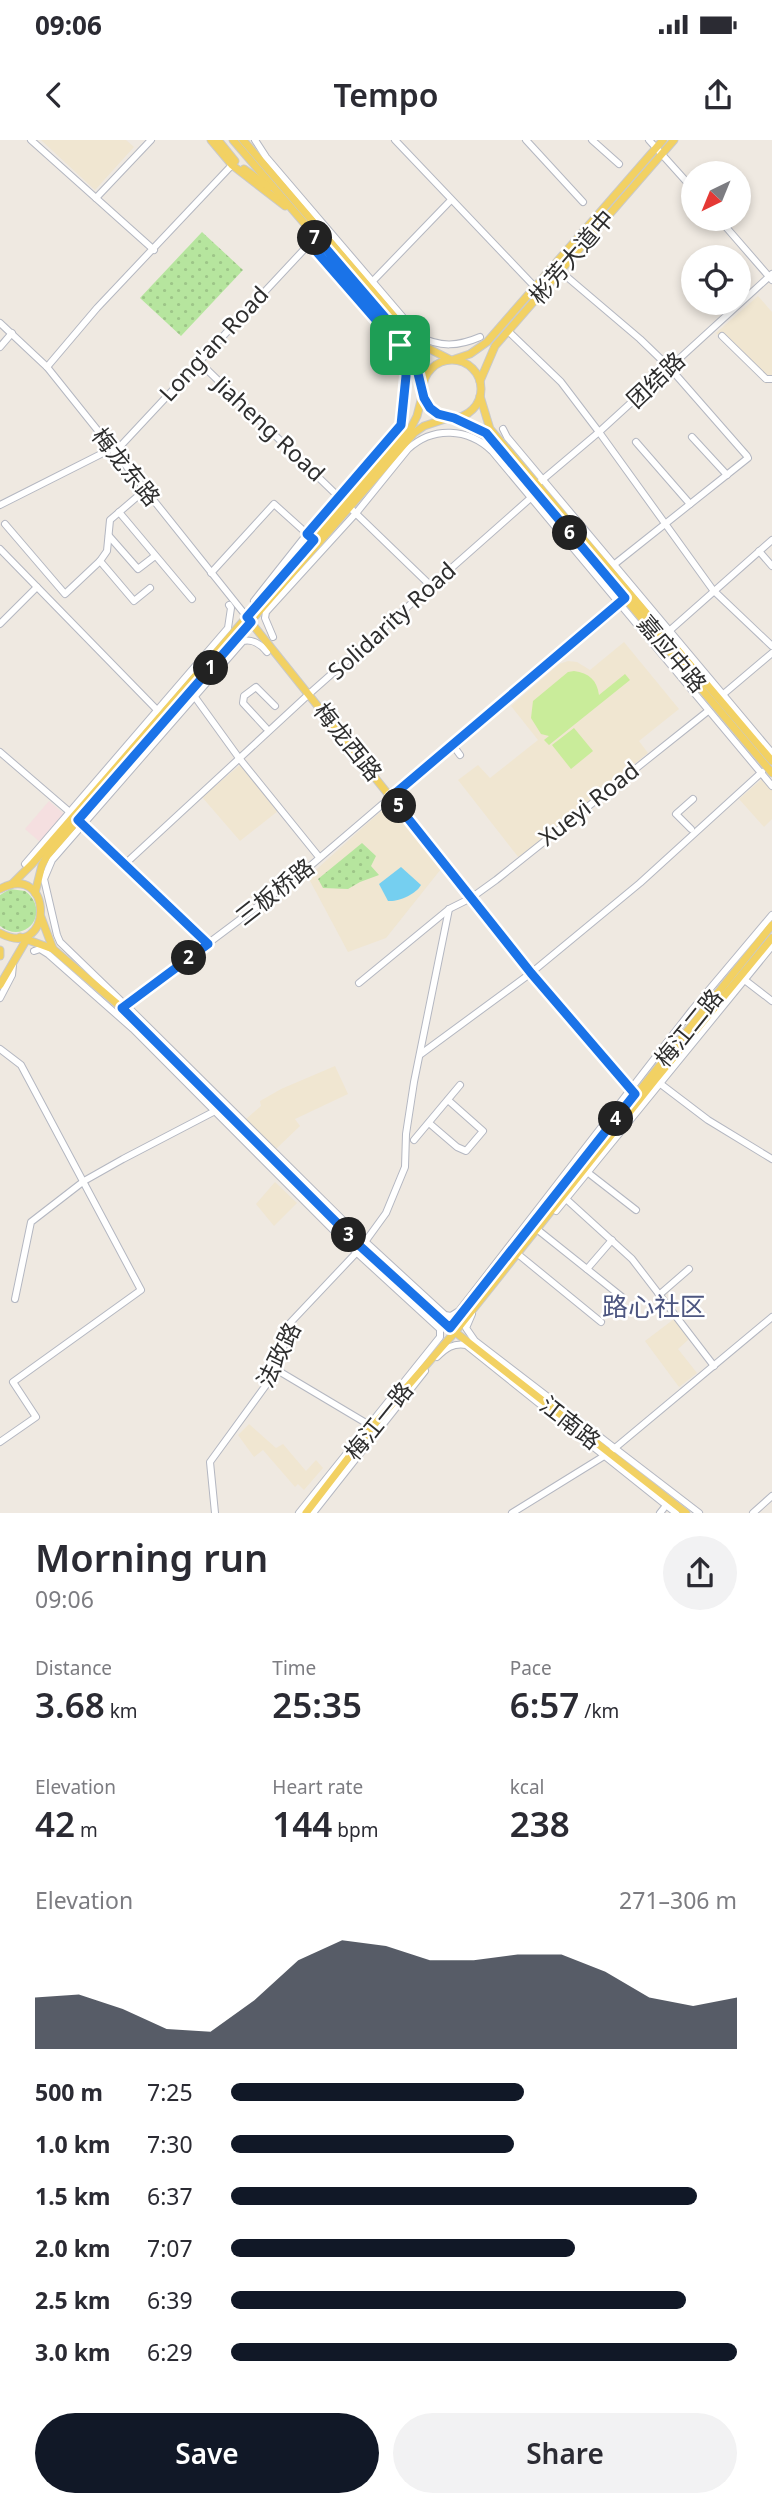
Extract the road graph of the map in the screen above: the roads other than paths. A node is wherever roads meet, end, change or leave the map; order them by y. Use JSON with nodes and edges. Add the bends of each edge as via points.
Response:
{"nodes":[{"id":1,"x":31,"y":140,"type":"edge"},
{"id":2,"x":150,"y":140,"type":"edge"},
{"id":3,"x":211,"y":140,"type":"edge"},
{"id":4,"x":218,"y":140,"type":"edge"},
{"id":5,"x":255,"y":140,"type":"edge"},
{"id":6,"x":395,"y":140,"type":"edge"},
{"id":7,"x":526,"y":140,"type":"edge"},
{"id":8,"x":592,"y":140,"type":"edge"},
{"id":9,"x":649,"y":140,"type":"edge"},
{"id":10,"x":663,"y":140,"type":"edge"},
{"id":11,"x":674,"y":140,"type":"edge"},
{"id":12,"x":237,"y":141,"type":"edge"},
{"id":13,"x":224,"y":148,"type":"junction"},
{"id":14,"x":273,"y":150,"type":"dead end"},
{"id":15,"x":662,"y":154,"type":"junction"},
{"id":16,"x":263,"y":159,"type":"junction"},
{"id":17,"x":619,"y":164,"type":"dead end"},
{"id":18,"x":232,"y":165,"type":"junction"},
{"id":19,"x":681,"y":175,"type":"edge"},
{"id":20,"x":279,"y":194,"type":"junction"},
{"id":21,"x":96,"y":198,"type":"junction"},
{"id":22,"x":451,"y":200,"type":"junction"},
{"id":23,"x":583,"y":202,"type":"dead end"},
{"id":24,"x":299,"y":218,"type":"junction"},
{"id":25,"x":730,"y":231,"type":"edge"},
{"id":26,"x":316,"y":237,"type":"junction"},
{"id":27,"x":309,"y":243,"type":"junction"},
{"id":28,"x":154,"y":250,"type":"junction"},
{"id":29,"x":560,"y":271,"type":"junction"},
{"id":30,"x":771,"y":277,"type":"edge"},
{"id":31,"x":370,"y":284,"type":"junction"},
{"id":32,"x":535,"y":286,"type":"junction"},
{"id":33,"x":0,"y":323,"type":"edge"},
{"id":34,"x":508,"y":331,"type":"junction"},
{"id":35,"x":12,"y":333,"type":"junction"},
{"id":36,"x":722,"y":336,"type":"dead end"},
{"id":37,"x":480,"y":337,"type":"dead end"},
{"id":38,"x":0,"y":347,"type":"edge"},
{"id":39,"x":452,"y":359,"type":"junction"},
{"id":40,"x":198,"y":361,"type":"junction"},
{"id":41,"x":47,"y":367,"type":"junction"},
{"id":42,"x":670,"y":367,"type":"junction"},
{"id":43,"x":772,"y":379,"type":"edge"},
{"id":44,"x":480,"y":381,"type":"junction"},
{"id":45,"x":423,"y":389,"type":"junction"},
{"id":46,"x":481,"y":396,"type":"junction"},
{"id":47,"x":451,"y":418,"type":"junction"},
{"id":48,"x":503,"y":429,"type":"dead end"},
{"id":49,"x":600,"y":432,"type":"junction"},
{"id":50,"x":692,"y":437,"type":"dead end"},
{"id":51,"x":636,"y":442,"type":"dead end"},
{"id":52,"x":113,"y":451,"type":"junction"},
{"id":53,"x":727,"y":475,"type":"junction"},
{"id":54,"x":535,"y":491,"type":"junction"},
{"id":55,"x":138,"y":496,"type":"dead end"},
{"id":56,"x":340,"y":496,"type":"junction"},
{"id":57,"x":691,"y":504,"type":"junction"},
{"id":58,"x":0,"y":505,"type":"edge"},
{"id":59,"x":351,"y":507,"type":"junction"},
{"id":60,"x":119,"y":512,"type":"junction"},
{"id":61,"x":5,"y":524,"type":"dead end"},
{"id":62,"x":665,"y":524,"type":"junction"},
{"id":63,"x":307,"y":534,"type":"junction"},
{"id":64,"x":109,"y":536,"type":"junction"},
{"id":65,"x":314,"y":540,"type":"junction"},
{"id":66,"x":772,"y":540,"type":"edge"},
{"id":67,"x":0,"y":549,"type":"edge"},
{"id":68,"x":760,"y":551,"type":"junction"},
{"id":69,"x":155,"y":556,"type":"junction"},
{"id":70,"x":100,"y":561,"type":"junction"},
{"id":71,"x":616,"y":563,"type":"dead end"},
{"id":72,"x":772,"y":566,"type":"edge"},
{"id":73,"x":211,"y":573,"type":"junction"},
{"id":74,"x":431,"y":586,"type":"junction"},
{"id":75,"x":37,"y":587,"type":"junction"},
{"id":76,"x":150,"y":588,"type":"dead end"},
{"id":77,"x":713,"y":590,"type":"junction"},
{"id":78,"x":192,"y":599,"type":"dead end"},
{"id":79,"x":622,"y":600,"type":"junction"},
{"id":80,"x":254,"y":601,"type":"dead end"},
{"id":81,"x":229,"y":605,"type":"dead end"},
{"id":82,"x":249,"y":619,"type":"junction"},
{"id":83,"x":0,"y":624,"type":"edge"},
{"id":84,"x":667,"y":633,"type":"junction"},
{"id":85,"x":273,"y":637,"type":"dead end"},
{"id":86,"x":772,"y":646,"type":"edge"},
{"id":87,"x":267,"y":652,"type":"dead end"},
{"id":88,"x":772,"y":653,"type":"edge"},
{"id":89,"x":192,"y":694,"type":"junction"},
{"id":90,"x":309,"y":694,"type":"junction"},
{"id":91,"x":721,"y":696,"type":"junction"},
{"id":92,"x":275,"y":706,"type":"dead end"},
{"id":93,"x":708,"y":711,"type":"junction"},
{"id":94,"x":159,"y":713,"type":"junction"},
{"id":95,"x":265,"y":728,"type":"dead end"},
{"id":96,"x":452,"y":744,"type":"junction"},
{"id":97,"x":771,"y":750,"type":"edge"},
{"id":98,"x":0,"y":752,"type":"edge"},
{"id":99,"x":460,"y":755,"type":"dead end"},
{"id":100,"x":239,"y":758,"type":"junction"},
{"id":101,"x":768,"y":769,"type":"edge"},
{"id":102,"x":772,"y":786,"type":"edge"},
{"id":103,"x":391,"y":797,"type":"junction"},
{"id":104,"x":693,"y":799,"type":"dead end"},
{"id":105,"x":76,"y":818,"type":"junction"},
{"id":106,"x":691,"y":829,"type":"dead end"},
{"id":107,"x":320,"y":857,"type":"junction"},
{"id":108,"x":25,"y":864,"type":"dead end"},
{"id":109,"x":125,"y":864,"type":"junction"},
{"id":110,"x":4,"y":886,"type":"edge"},
{"id":111,"x":35,"y":893,"type":"junction"},
{"id":112,"x":471,"y":898,"type":"junction"},
{"id":113,"x":449,"y":909,"type":"junction"},
{"id":114,"x":772,"y":915,"type":"edge"},
{"id":115,"x":41,"y":916,"type":"junction"},
{"id":116,"x":772,"y":925,"type":"edge"},
{"id":117,"x":0,"y":933,"type":"edge"},
{"id":118,"x":26,"y":937,"type":"junction"},
{"id":119,"x":208,"y":944,"type":"junction"},
{"id":120,"x":771,"y":946,"type":"edge"},
{"id":121,"x":53,"y":949,"type":"junction"},
{"id":122,"x":0,"y":950,"type":"edge"},
{"id":123,"x":34,"y":951,"type":"dead end"},
{"id":124,"x":0,"y":956,"type":"edge"},
{"id":125,"x":13,"y":963,"type":"junction"},
{"id":126,"x":531,"y":973,"type":"junction"},
{"id":127,"x":746,"y":981,"type":"dead end"},
{"id":128,"x":359,"y":983,"type":"dead end"},
{"id":129,"x":0,"y":985,"type":"edge"},
{"id":130,"x":0,"y":998,"type":"edge"},
{"id":131,"x":772,"y":1001,"type":"edge"},
{"id":132,"x":124,"y":1006,"type":"junction"},
{"id":133,"x":0,"y":1049,"type":"edge"},
{"id":134,"x":421,"y":1054,"type":"junction"},
{"id":135,"x":655,"y":1080,"type":"junction"},
{"id":136,"x":460,"y":1085,"type":"dead end"},
{"id":137,"x":633,"y":1092,"type":"junction"},
{"id":138,"x":448,"y":1100,"type":"junction"},
{"id":139,"x":219,"y":1110,"type":"junction"},
{"id":140,"x":429,"y":1123,"type":"junction"},
{"id":141,"x":414,"y":1140,"type":"dead end"},
{"id":142,"x":772,"y":1159,"type":"edge"},
{"id":143,"x":591,"y":1175,"type":"dead end"},
{"id":144,"x":84,"y":1181,"type":"junction"},
{"id":145,"x":563,"y":1196,"type":"junction"},
{"id":146,"x":636,"y":1210,"type":"dead end"},
{"id":147,"x":538,"y":1230,"type":"dead end"},
{"id":148,"x":612,"y":1240,"type":"junction"},
{"id":149,"x":361,"y":1247,"type":"junction"},
{"id":150,"x":519,"y":1255,"type":"dead end"},
{"id":151,"x":586,"y":1269,"type":"junction"},
{"id":152,"x":689,"y":1269,"type":"dead end"},
{"id":153,"x":659,"y":1295,"type":"junction"},
{"id":154,"x":622,"y":1297,"type":"dead end"},
{"id":155,"x":15,"y":1299,"type":"dead end"},
{"id":156,"x":772,"y":1317,"type":"edge"},
{"id":157,"x":601,"y":1322,"type":"dead end"},
{"id":158,"x":452,"y":1330,"type":"junction"},
{"id":159,"x":714,"y":1366,"type":"junction"},
{"id":160,"x":277,"y":1370,"type":"junction"},
{"id":161,"x":371,"y":1426,"type":"junction"},
{"id":162,"x":0,"y":1442,"type":"edge"},
{"id":163,"x":610,"y":1453,"type":"junction"},
{"id":164,"x":772,"y":1496,"type":"edge"},
{"id":165,"x":215,"y":1513,"type":"edge"},
{"id":166,"x":299,"y":1513,"type":"edge"},
{"id":167,"x":306,"y":1513,"type":"edge"},
{"id":168,"x":313,"y":1513,"type":"edge"},
{"id":169,"x":512,"y":1513,"type":"edge"},
{"id":170,"x":676,"y":1513,"type":"edge"},
{"id":171,"x":686,"y":1513,"type":"edge"},
{"id":172,"x":699,"y":1513,"type":"edge"},
{"id":173,"x":753,"y":1513,"type":"edge"}],
"edges":[{"from":1,"to":21,"type":"street"},
{"from":2,"to":21,"type":"street"},
{"from":3,"to":18,"type":"main road"},
{"from":4,"to":13,"type":"main road"},
{"from":5,"to":16,"type":"street"},
{"from":6,"to":22,"type":"street"},
{"from":7,"to":23,"type":"street"},
{"from":8,"to":17,"type":"street"},
{"from":9,"to":15,"type":"street"},
{"from":10,"to":32,"type":"main road","name":"彬芳大道中"},
{"from":11,"to":15,"type":"main road","name":"彬芳大道中"},
{"from":12,"to":13,"type":"main road"},
{"from":12,"to":16,"type":"main road"},
{"from":12,"to":20,"type":"main road"},
{"from":13,"to":20,"type":"main road"},
{"from":14,"to":16,"type":"street"},
{"from":15,"to":19,"type":"street"},
{"from":15,"to":29,"type":"main road","name":"彬芳大道中"},
{"from":16,"to":31,"type":"main road"},
{"from":18,"to":24,"type":"main road"},
{"from":18,"to":28,"type":"street"},
{"from":20,"to":24,"type":"main road"},
{"from":21,"to":28,"type":"street"},
{"from":22,"to":31,"type":"street"},
{"from":22,"to":32,"type":"street"},
{"from":24,"to":26,"type":"main road"},
{"from":25,"to":30,"type":"street"},
{"from":26,"to":27,"type":"street","name":"Long'an Road"},
{"from":26,"to":45,"type":"main road","via":[[412,349]]},
{"from":27,"to":40,"type":"street","name":"Long'an Road"},
{"from":27,"to":56,"type":"street","via":[[404,352],[401,425]]},
{"from":28,"to":41,"type":"street"},
{"from":29,"to":34,"type":"main road","name":"彬芳大道中"},
{"from":29,"to":42,"type":"street"},
{"from":30,"to":42,"type":"street","name":"团结路"},
{"from":31,"to":37,"type":"street","via":[[428,341],[463,345]]},
{"from":31,"to":39,"type":"main road","via":[[416,342]]},
{"from":32,"to":39,"type":"main road","name":"彬芳大道中","via":[[487,342]]},
{"from":33,"to":35,"type":"street","name":"梅龙东路"},
{"from":34,"to":44,"type":"main road","name":"彬芳大道中","via":[[495,346]]},
{"from":34,"to":49,"type":"street","via":[[561,382]]},
{"from":35,"to":38,"type":"street"},
{"from":35,"to":41,"type":"street","name":"梅龙东路"},
{"from":36,"to":43,"type":"street","via":[[766,379]]},
{"from":39,"to":44,"type":"main road","via":[[471,366]]},
{"from":39,"to":45,"type":"main road","via":[[433,366]]},
{"from":40,"to":52,"type":"street","name":"Long'an Road"},
{"from":40,"to":56,"type":"street","name":"Jiaheng Road"},
{"from":41,"to":52,"type":"street","name":"梅龙东路"},
{"from":42,"to":49,"type":"street","name":"团结路"},
{"from":42,"to":53,"type":"street","via":[[747,456]]},
{"from":44,"to":46,"type":"main road"},
{"from":45,"to":47,"type":"main road","via":[[430,408]]},
{"from":45,"to":59,"type":"main road","via":[[411,428]]},
{"from":46,"to":47,"type":"main road","via":[[469,413]]},
{"from":46,"to":54,"type":"main road","name":"嘉应中路","via":[[490,429]]},
{"from":47,"to":54,"type":"main road","name":"嘉应中路","via":[[486,433]]},
{"from":47,"to":59,"type":"main road","via":[[414,433]]},
{"from":48,"to":84,"type":"street"},
{"from":49,"to":54,"type":"street","name":"团结路"},
{"from":49,"to":62,"type":"street"},
{"from":50,"to":53,"type":"street"},
{"from":51,"to":57,"type":"street"},
{"from":52,"to":58,"type":"street"},
{"from":52,"to":73,"type":"street","name":"梅龙东路"},
{"from":53,"to":57,"type":"street"},
{"from":54,"to":59,"type":"street","via":[[481,440],[444,432],[418,440]]},
{"from":54,"to":74,"type":"street","name":"Solidarity Road"},
{"from":54,"to":79,"type":"main road","name":"嘉应中路"},
{"from":54,"to":84,"type":"main road","name":"嘉应中路"},
{"from":55,"to":60,"type":"street"},
{"from":56,"to":59,"type":"street","name":"Jiaheng Road"},
{"from":56,"to":63,"type":"street"},
{"from":57,"to":62,"type":"street"},
{"from":59,"to":65,"type":"main road"},
{"from":59,"to":74,"type":"street","name":"Jiaheng Road"},
{"from":59,"to":82,"type":"main road"},
{"from":59,"to":85,"type":"street","via":[[266,612]]},
{"from":60,"to":64,"type":"street","via":[[110,520]]},
{"from":60,"to":69,"type":"street"},
{"from":61,"to":70,"type":"street","via":[[65,594]]},
{"from":62,"to":71,"type":"street"},
{"from":62,"to":77,"type":"street"},
{"from":63,"to":65,"type":"street"},
{"from":63,"to":73,"type":"street","via":[[274,504]]},
{"from":63,"to":80,"type":"street"},
{"from":64,"to":69,"type":"street","via":[[138,569]]},
{"from":64,"to":70,"type":"street"},
{"from":65,"to":82,"type":"main road"},
{"from":66,"to":68,"type":"street"},
{"from":67,"to":75,"type":"street"},
{"from":68,"to":72,"type":"street"},
{"from":68,"to":77,"type":"street"},
{"from":69,"to":78,"type":"street"},
{"from":70,"to":76,"type":"street","via":[[134,601]]},
{"from":73,"to":82,"type":"street","name":"梅龙东路"},
{"from":74,"to":90,"type":"street","name":"Solidarity Road"},
{"from":75,"to":83,"type":"street"},
{"from":75,"to":94,"type":"street"},
{"from":77,"to":84,"type":"street"},
{"from":77,"to":86,"type":"street"},
{"from":79,"to":93,"type":"street"},
{"from":79,"to":96,"type":"street","name":"三板桥路"},
{"from":79,"to":101,"type":"main road","name":"嘉应中路"},
{"from":81,"to":94,"type":"street","via":[[228,628]]},
{"from":82,"to":89,"type":"main road"},
{"from":82,"to":90,"type":"main road","name":"梅龙西路"},
{"from":82,"to":94,"type":"main road"},
{"from":84,"to":91,"type":"main road","name":"嘉应中路"},
{"from":87,"to":89,"type":"street","via":[[258,644],[243,641]]},
{"from":88,"to":91,"type":"street"},
{"from":89,"to":100,"type":"street"},
{"from":89,"to":105,"type":"main road"},
{"from":90,"to":100,"type":"street","name":"Solidarity Road"},
{"from":90,"to":103,"type":"main road","name":"梅龙西路"},
{"from":91,"to":97,"type":"street"},
{"from":91,"to":101,"type":"main road","name":"嘉应中路"},
{"from":92,"to":95,"type":"street","via":[[256,687],[244,696],[243,703]]},
{"from":93,"to":101,"type":"street"},
{"from":93,"to":112,"type":"street","name":"Xueyi Road"},
{"from":94,"to":105,"type":"main road"},
{"from":96,"to":99,"type":"street"},
{"from":96,"to":103,"type":"street","name":"三板桥路"},
{"from":98,"to":105,"type":"street"},
{"from":100,"to":107,"type":"street"},
{"from":100,"to":109,"type":"street","name":"Solidarity Road"},
{"from":101,"to":102,"type":"street"},
{"from":101,"to":126,"type":"street"},
{"from":103,"to":107,"type":"street","name":"三板桥路"},
{"from":103,"to":112,"type":"main road","name":"梅龙西路"},
{"from":104,"to":106,"type":"street","via":[[676,814]]},
{"from":105,"to":108,"type":"street"},
{"from":105,"to":109,"type":"street"},
{"from":105,"to":110,"type":"main road"},
{"from":105,"to":111,"type":"main road","via":[[42,865]]},
{"from":105,"to":132,"type":"street","via":[[44,879],[57,935]]},
{"from":107,"to":119,"type":"street","name":"三板桥路"},
{"from":109,"to":119,"type":"street"},
{"from":110,"to":111,"type":"main road","via":[[22,885]]},
{"from":111,"to":115,"type":"main road"},
{"from":112,"to":113,"type":"street","name":"Xueyi Road"},
{"from":112,"to":126,"type":"main road","name":"梅龙西路"},
{"from":113,"to":128,"type":"street","name":"Xueyi Road"},
{"from":113,"to":134,"type":"street","name":"法政路"},
{"from":114,"to":137,"type":"street","via":[[692,1010]]},
{"from":115,"to":118,"type":"main road"},
{"from":115,"to":121,"type":"main road"},
{"from":116,"to":137,"type":"main road","name":"梅江二路"},
{"from":117,"to":118,"type":"main road"},
{"from":118,"to":121,"type":"main road"},
{"from":118,"to":125,"type":"main road"},
{"from":119,"to":132,"type":"street","name":"三板桥路"},
{"from":120,"to":135,"type":"main road","name":"梅江二路"},
{"from":120,"to":172,"type":"street","via":[[470,1317],[466,1328],[475,1341]]},
{"from":121,"to":132,"type":"main road","name":"江南路"},
{"from":122,"to":124,"type":"main road"},
{"from":123,"to":139,"type":"street","via":[[48,954]]},
{"from":125,"to":129,"type":"main road"},
{"from":125,"to":130,"type":"street"},
{"from":126,"to":134,"type":"street"},
{"from":126,"to":137,"type":"main road","name":"梅龙西路"},
{"from":127,"to":131,"type":"street"},
{"from":132,"to":139,"type":"main road","name":"江南路"},
{"from":132,"to":149,"type":"street"},
{"from":133,"to":144,"type":"street","via":[[21,1065]]},
{"from":134,"to":149,"type":"street","name":"法政路","via":[[406,1134],[405,1167],[386,1213]]},
{"from":135,"to":142,"type":"street"},
{"from":135,"to":145,"type":"main road","name":"梅江二路"},
{"from":136,"to":138,"type":"street"},
{"from":137,"to":149,"type":"street","via":[[459,1311],[446,1315]]},
{"from":137,"to":158,"type":"main road","name":"梅江二路"},
{"from":138,"to":140,"type":"street"},
{"from":138,"to":140,"type":"street","via":[[483,1131],[466,1151]]},
{"from":139,"to":144,"type":"street"},
{"from":139,"to":149,"type":"main road","name":"江南路"},
{"from":140,"to":141,"type":"street"},
{"from":143,"to":146,"type":"street"},
{"from":144,"to":155,"type":"street","via":[[31,1222]]},
{"from":144,"to":162,"type":"street","via":[[141,1290],[13,1382],[36,1417]]},
{"from":145,"to":148,"type":"street"},
{"from":145,"to":158,"type":"main road","name":"梅江二路"},
{"from":147,"to":151,"type":"street"},
{"from":148,"to":151,"type":"street"},
{"from":148,"to":153,"type":"street"},
{"from":149,"to":158,"type":"main road","name":"江南路"},
{"from":149,"to":160,"type":"street","name":"法政路","via":[[290,1323]]},
{"from":149,"to":161,"type":"street","via":[[441,1331]]},
{"from":150,"to":157,"type":"street"},
{"from":151,"to":154,"type":"street"},
{"from":152,"to":153,"type":"street"},
{"from":153,"to":159,"type":"street"},
{"from":156,"to":159,"type":"street"},
{"from":158,"to":161,"type":"main road","name":"梅江一路"},
{"from":158,"to":163,"type":"main road","name":"江南路"},
{"from":159,"to":163,"type":"street"},
{"from":160,"to":161,"type":"street"},
{"from":160,"to":165,"type":"street","name":"法政路","via":[[210,1462]]},
{"from":161,"to":166,"type":"street"},
{"from":161,"to":167,"type":"main road","name":"梅江一路"},
{"from":163,"to":169,"type":"street"},
{"from":163,"to":171,"type":"main road","name":"江南路"},
{"from":164,"to":173,"type":"street"},
{"from":168,"to":170,"type":"street","via":[[432,1363],[446,1348],[458,1344],[466,1345]]}]}
